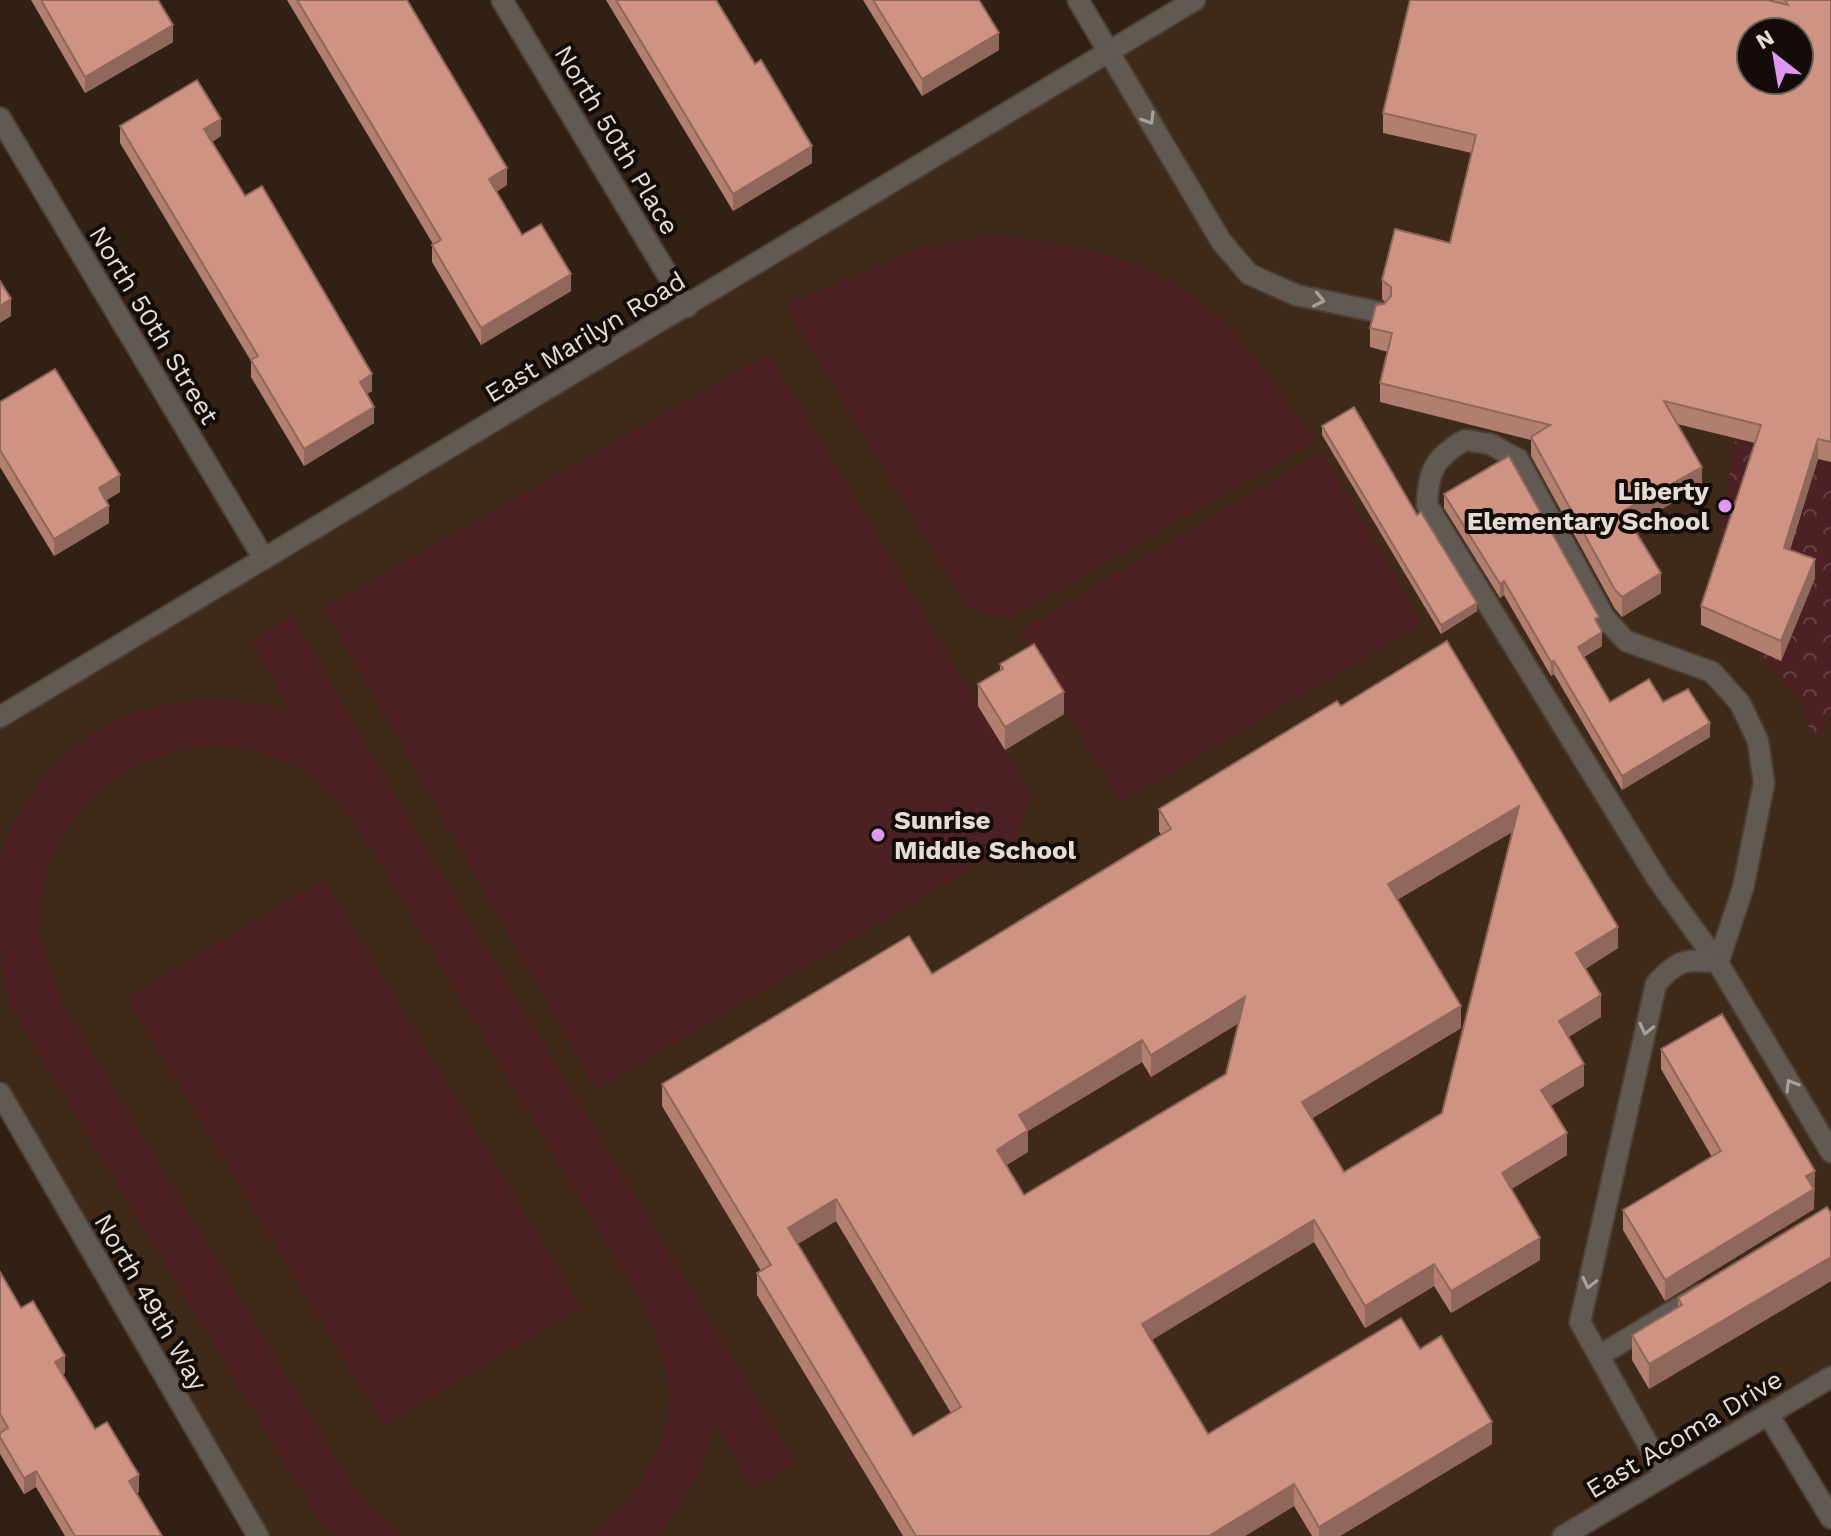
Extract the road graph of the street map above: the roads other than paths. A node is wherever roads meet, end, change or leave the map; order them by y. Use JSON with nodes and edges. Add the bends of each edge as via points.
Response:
{"nodes":[{"id":1,"x":502,"y":0,"type":"edge"},
{"id":2,"x":1078,"y":0,"type":"edge"},
{"id":3,"x":1195,"y":0,"type":"edge"},
{"id":4,"x":1109,"y":52,"type":"junction"},
{"id":5,"x":0,"y":118,"type":"edge"},
{"id":6,"x":687,"y":307,"type":"junction"},
{"id":7,"x":1379,"y":312,"type":"edge"},
{"id":8,"x":264,"y":559,"type":"junction"},
{"id":9,"x":0,"y":717,"type":"edge"},
{"id":10,"x":1718,"y":963,"type":"junction"},
{"id":11,"x":0,"y":1093,"type":"edge"},
{"id":12,"x":1831,"y":1152,"type":"edge"},
{"id":13,"x":1715,"y":1285,"type":"edge"},
{"id":14,"x":1599,"y":1356,"type":"junction"},
{"id":15,"x":1831,"y":1377,"type":"edge"},
{"id":16,"x":1768,"y":1414,"type":"junction"},
{"id":17,"x":1665,"y":1475,"type":"junction"},
{"id":18,"x":1831,"y":1518,"type":"edge"},
{"id":19,"x":258,"y":1536,"type":"edge"},
{"id":20,"x":1563,"y":1536,"type":"edge"}],
"edges":[{"from":1,"to":6,"type":"street","name":"North 50th Place"},
{"from":2,"to":4,"type":"street"},
{"from":3,"to":4,"type":"street","name":"East Marilyn Road"},
{"from":4,"to":6,"type":"street","name":"East Marilyn Road"},
{"from":4,"to":7,"type":"street","one_way":true,"via":[[1221,241],[1249,274],[1296,295]]},
{"from":5,"to":8,"type":"street","name":"North 50th Street"},
{"from":6,"to":8,"type":"street","name":"East Marilyn Road"},
{"from":8,"to":9,"type":"street","name":"East Marilyn Road"},
{"from":10,"to":10,"type":"street","via":[[1743,888],[1764,783],[1758,741],[1740,703],[1712,672],[1626,641],[1604,617],[1518,459],[1490,444],[1465,440],[1442,453],[1428,481],[1427,505],[1658,880]]},
{"from":12,"to":10,"type":"street","one_way":true},
{"from":10,"to":14,"type":"street","one_way":true,"via":[[1674,964],[1656,984],[1580,1322]]},
{"from":11,"to":19,"type":"street","name":"North 49th Way"},
{"from":13,"to":14,"type":"street"},
{"from":14,"to":17,"type":"street"},
{"from":15,"to":16,"type":"street","name":"East Acoma Drive"},
{"from":16,"to":17,"type":"street","name":"East Acoma Drive"},
{"from":16,"to":18,"type":"street"},
{"from":17,"to":20,"type":"street","name":"East Acoma Drive"}]}
